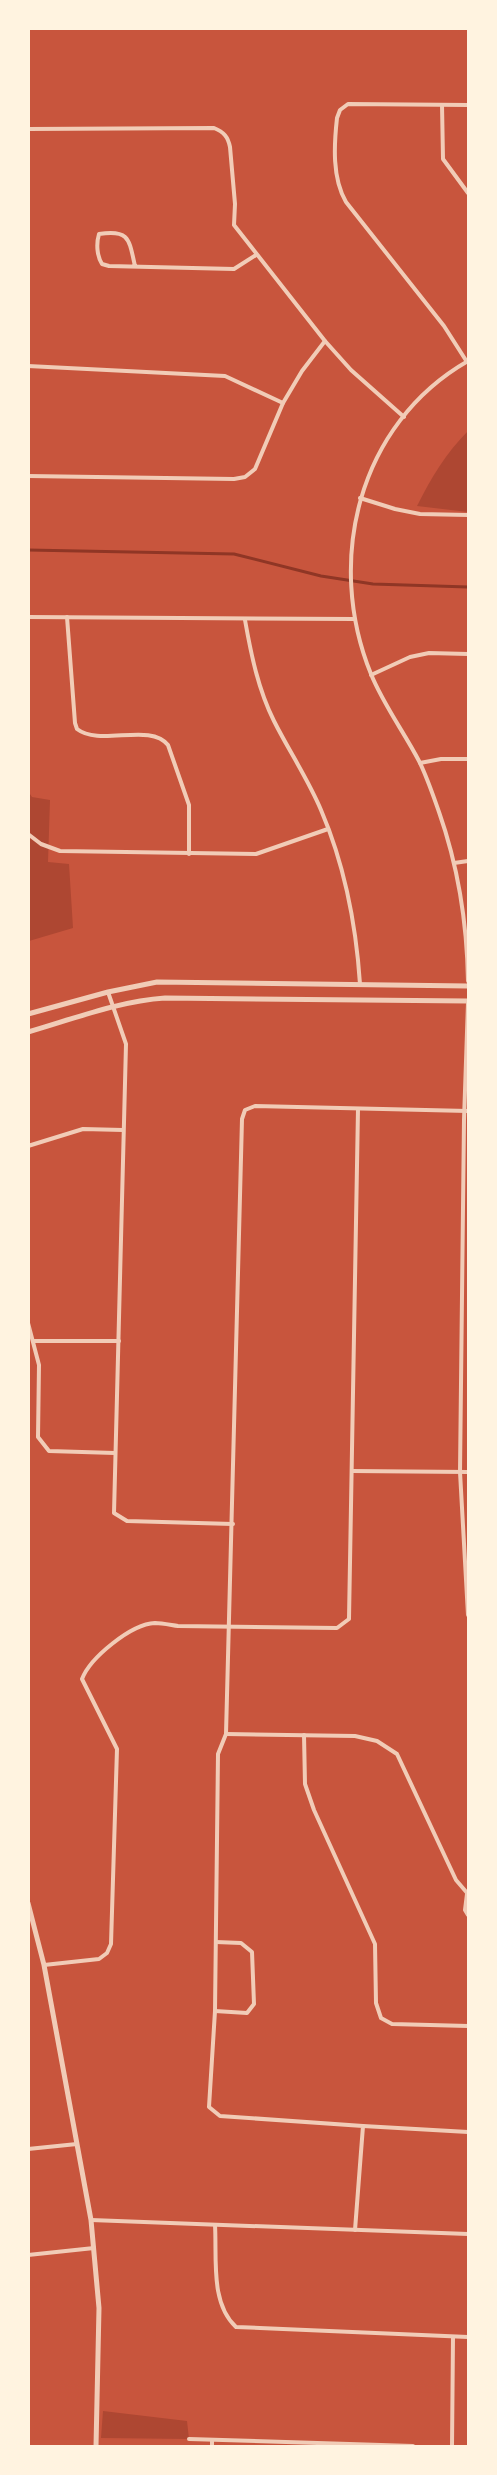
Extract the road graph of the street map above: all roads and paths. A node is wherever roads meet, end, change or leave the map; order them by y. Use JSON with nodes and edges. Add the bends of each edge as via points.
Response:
{"nodes":[{"id":1,"x":442,"y":105,"type":"junction"},
{"id":2,"x":468,"y":105,"type":"edge"},
{"id":3,"x":28,"y":129,"type":"edge"},
{"id":4,"x":468,"y":193,"type":"edge"},
{"id":5,"x":256,"y":255,"type":"junction"},
{"id":6,"x":135,"y":266,"type":"junction"},
{"id":7,"x":324,"y":341,"type":"junction"},
{"id":8,"x":468,"y":362,"type":"edge"},
{"id":9,"x":28,"y":366,"type":"edge"},
{"id":10,"x":283,"y":404,"type":"junction"},
{"id":11,"x":404,"y":417,"type":"junction"},
{"id":12,"x":28,"y":476,"type":"edge"},
{"id":13,"x":360,"y":498,"type":"junction"},
{"id":14,"x":468,"y":515,"type":"edge"},
{"id":15,"x":28,"y":616,"type":"edge"},
{"id":16,"x":67,"y":617,"type":"junction"},
{"id":17,"x":354,"y":619,"type":"junction"},
{"id":18,"x":245,"y":620,"type":"junction"},
{"id":19,"x":468,"y":654,"type":"edge"},
{"id":20,"x":371,"y":675,"type":"junction"},
{"id":21,"x":468,"y":759,"type":"edge"},
{"id":22,"x":420,"y":763,"type":"junction"},
{"id":23,"x":328,"y":829,"type":"junction"},
{"id":24,"x":28,"y":834,"type":"edge"},
{"id":25,"x":189,"y":854,"type":"junction"},
{"id":26,"x":468,"y":861,"type":"edge"},
{"id":27,"x":454,"y":863,"type":"junction"},
{"id":28,"x":468,"y":981,"type":"edge"},
{"id":29,"x":360,"y":984,"type":"junction"},
{"id":30,"x":468,"y":986,"type":"edge"},
{"id":31,"x":108,"y":992,"type":"junction"},
{"id":32,"x":468,"y":1002,"type":"edge"},
{"id":33,"x":113,"y":1007,"type":"junction"},
{"id":34,"x":28,"y":1014,"type":"edge"},
{"id":35,"x":28,"y":1032,"type":"edge"},
{"id":36,"x":358,"y":1109,"type":"junction"},
{"id":37,"x":466,"y":1111,"type":"edge"},
{"id":38,"x":123,"y":1130,"type":"junction"},
{"id":39,"x":28,"y":1146,"type":"edge"},
{"id":40,"x":28,"y":1323,"type":"edge"},
{"id":41,"x":34,"y":1341,"type":"junction"},
{"id":42,"x":119,"y":1341,"type":"junction"},
{"id":43,"x":115,"y":1453,"type":"junction"},
{"id":44,"x":352,"y":1471,"type":"junction"},
{"id":45,"x":460,"y":1472,"type":"junction"},
{"id":46,"x":468,"y":1472,"type":"edge"},
{"id":47,"x":232,"y":1524,"type":"junction"},
{"id":48,"x":467,"y":1574,"type":"edge"},
{"id":49,"x":468,"y":1616,"type":"edge"},
{"id":50,"x":230,"y":1625,"type":"junction"},
{"id":51,"x":226,"y":1734,"type":"junction"},
{"id":52,"x":304,"y":1735,"type":"junction"},
{"id":53,"x":468,"y":1894,"type":"edge"},
{"id":54,"x":28,"y":1903,"type":"edge"},
{"id":55,"x":468,"y":1916,"type":"edge"},
{"id":56,"x":216,"y":1942,"type":"junction"},
{"id":57,"x":44,"y":1965,"type":"junction"},
{"id":58,"x":214,"y":2011,"type":"junction"},
{"id":59,"x":468,"y":2026,"type":"edge"},
{"id":60,"x":363,"y":2126,"type":"junction"},
{"id":61,"x":468,"y":2132,"type":"edge"},
{"id":62,"x":78,"y":2143,"type":"junction"},
{"id":63,"x":28,"y":2149,"type":"edge"},
{"id":64,"x":91,"y":2220,"type":"junction"},
{"id":65,"x":215,"y":2225,"type":"junction"},
{"id":66,"x":355,"y":2230,"type":"junction"},
{"id":67,"x":468,"y":2234,"type":"edge"},
{"id":68,"x":94,"y":2248,"type":"junction"},
{"id":69,"x":28,"y":2255,"type":"edge"},
{"id":70,"x":453,"y":2337,"type":"junction"},
{"id":71,"x":468,"y":2337,"type":"edge"},
{"id":72,"x":189,"y":2439,"type":"dead end"},
{"id":73,"x":212,"y":2440,"type":"junction"},
{"id":74,"x":343,"y":2445,"type":"edge"},
{"id":75,"x":96,"y":2446,"type":"edge"},
{"id":76,"x":212,"y":2446,"type":"edge"},
{"id":77,"x":414,"y":2446,"type":"edge"},
{"id":78,"x":452,"y":2446,"type":"edge"}],
"edges":[{"from":1,"to":2,"type":"street"},
{"from":1,"to":4,"type":"street","via":[[443,159]]},
{"from":1,"to":8,"type":"street","via":[[348,104],[337,118],[336,173],[346,202]]},
{"from":3,"to":5,"type":"street","via":[[221,131],[229,138],[234,225]]},
{"from":5,"to":6,"type":"street","via":[[234,269]]},
{"from":5,"to":7,"type":"street"},
{"from":6,"to":6,"type":"street","via":[[126,236],[99,234],[102,264]]},
{"from":7,"to":10,"type":"street"},
{"from":7,"to":11,"type":"street"},
{"from":8,"to":11,"type":"street","via":[[435,385]]},
{"from":9,"to":10,"type":"street","via":[[225,376]]},
{"from":10,"to":12,"type":"street","via":[[255,469],[245,477]]},
{"from":11,"to":13,"type":"street","via":[[380,453]]},
{"from":13,"to":14,"type":"street","via":[[420,514]]},
{"from":13,"to":17,"type":"street","via":[[349,567]]},
{"from":15,"to":16,"type":"street"},
{"from":16,"to":18,"type":"street"},
{"from":16,"to":25,"type":"street","via":[[77,729],[89,735],[151,736],[164,740],[189,805]]},
{"from":17,"to":18,"type":"street"},
{"from":17,"to":20,"type":"street"},
{"from":18,"to":23,"type":"street","via":[[268,706]]},
{"from":19,"to":20,"type":"street","via":[[429,653],[410,657]]},
{"from":20,"to":22,"type":"street"},
{"from":21,"to":22,"type":"street"},
{"from":22,"to":27,"type":"street"},
{"from":23,"to":25,"type":"street","via":[[256,854]]},
{"from":23,"to":29,"type":"street","via":[[353,912]]},
{"from":24,"to":25,"type":"street","via":[[60,851]]},
{"from":26,"to":27,"type":"street"},
{"from":27,"to":28,"type":"street","via":[[468,954]]},
{"from":29,"to":30,"type":"street"},
{"from":29,"to":31,"type":"street","via":[[157,982]]},
{"from":31,"to":33,"type":"street"},
{"from":31,"to":34,"type":"street"},
{"from":32,"to":33,"type":"street","via":[[173,997]]},
{"from":32,"to":37,"type":"street"},
{"from":33,"to":35,"type":"street"},
{"from":33,"to":38,"type":"street","via":[[126,1044]]},
{"from":36,"to":37,"type":"street"},
{"from":36,"to":44,"type":"street"},
{"from":36,"to":47,"type":"street","via":[[255,1106],[245,1110],[242,1119]]},
{"from":37,"to":45,"type":"street"},
{"from":38,"to":39,"type":"street","via":[[83,1129]]},
{"from":38,"to":42,"type":"street"},
{"from":40,"to":41,"type":"street"},
{"from":41,"to":42,"type":"street"},
{"from":41,"to":43,"type":"street","via":[[39,1365],[38,1437],[50,1451]]},
{"from":42,"to":43,"type":"street"},
{"from":43,"to":47,"type":"street","via":[[114,1513],[127,1521]]},
{"from":44,"to":45,"type":"street"},
{"from":44,"to":50,"type":"street","via":[[348,1619],[337,1628]]},
{"from":45,"to":46,"type":"street"},
{"from":45,"to":48,"type":"street"},
{"from":47,"to":50,"type":"street"},
{"from":48,"to":49,"type":"street"},
{"from":50,"to":51,"type":"street"},
{"from":50,"to":57,"type":"street","via":[[154,1623],[136,1628],[85,1670],[85,1690],[117,1749],[111,1944],[99,1959]]},
{"from":51,"to":52,"type":"street"},
{"from":51,"to":56,"type":"street","via":[[218,1754]]},
{"from":52,"to":53,"type":"street","via":[[355,1736],[377,1741],[398,1754],[456,1880]]},
{"from":52,"to":59,"type":"street","via":[[305,1784],[375,1944],[376,2003],[381,2018],[392,2024]]},
{"from":53,"to":55,"type":"street"},
{"from":54,"to":57,"type":"street"},
{"from":56,"to":58,"type":"street"},
{"from":56,"to":58,"type":"street","via":[[241,1943],[252,1952],[254,2004],[247,2013]]},
{"from":57,"to":62,"type":"street"},
{"from":58,"to":60,"type":"street","via":[[209,2107],[220,2116]]},
{"from":60,"to":61,"type":"street"},
{"from":60,"to":66,"type":"street"},
{"from":62,"to":63,"type":"street"},
{"from":62,"to":64,"type":"street"},
{"from":64,"to":65,"type":"street"},
{"from":64,"to":68,"type":"street"},
{"from":65,"to":66,"type":"street"},
{"from":65,"to":70,"type":"street","via":[[219,2299],[227,2319],[236,2327]]},
{"from":66,"to":67,"type":"street"},
{"from":68,"to":69,"type":"street"},
{"from":68,"to":75,"type":"street","via":[[99,2308]]},
{"from":70,"to":71,"type":"street"},
{"from":70,"to":78,"type":"street"},
{"from":72,"to":73,"type":"street"},
{"from":73,"to":74,"type":"street"},
{"from":73,"to":76,"type":"street"},
{"from":74,"to":77,"type":"street"}]}
